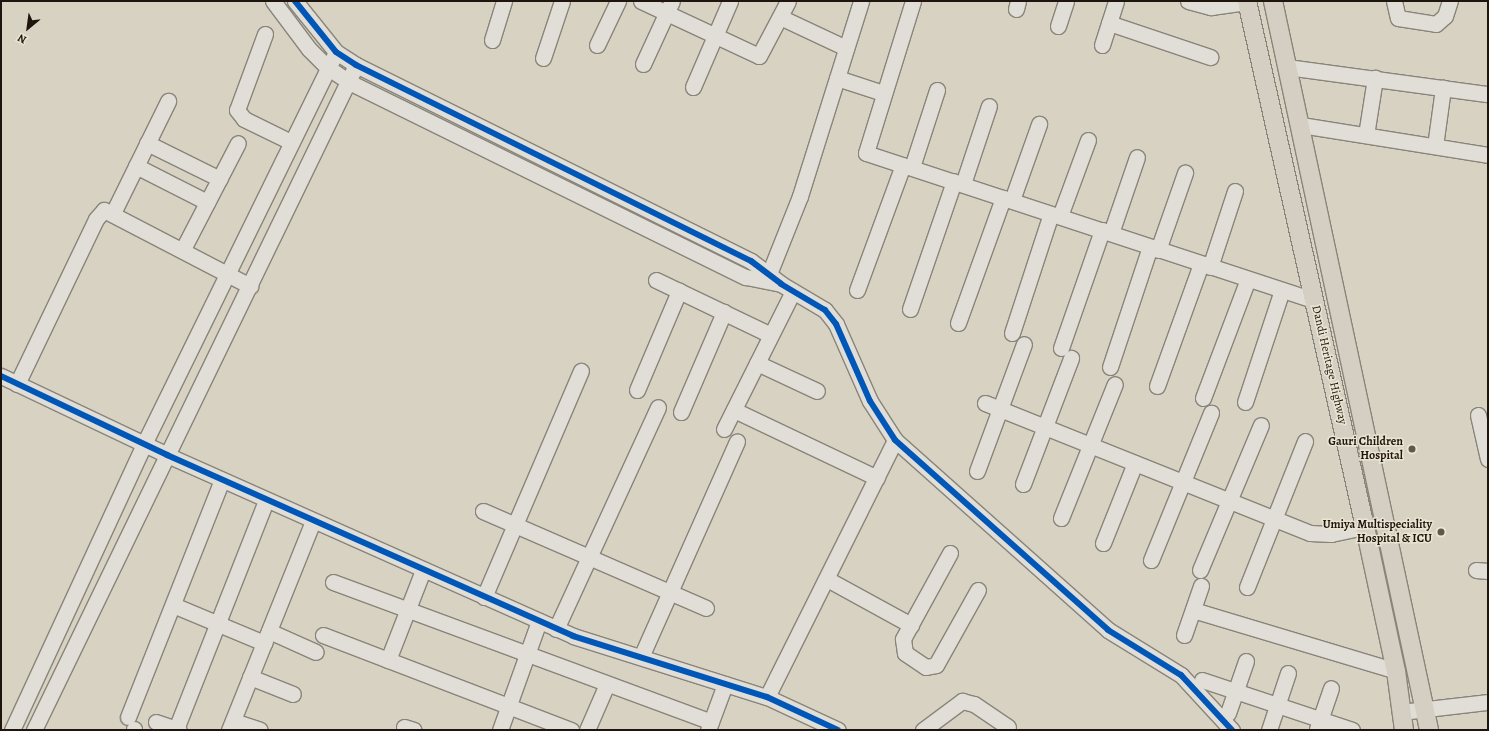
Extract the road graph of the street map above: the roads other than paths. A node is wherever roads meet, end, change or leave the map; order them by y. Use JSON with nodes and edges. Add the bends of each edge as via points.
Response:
{"nodes":[{"id":1,"x":273,"y":1,"type":"edge"},
{"id":2,"x":295,"y":1,"type":"edge"},
{"id":3,"x":504,"y":1,"type":"edge"},
{"id":4,"x":562,"y":1,"type":"edge"},
{"id":5,"x":618,"y":1,"type":"edge"},
{"id":6,"x":641,"y":1,"type":"edge"},
{"id":7,"x":730,"y":1,"type":"edge"},
{"id":8,"x":788,"y":1,"type":"edge"},
{"id":9,"x":861,"y":1,"type":"edge"},
{"id":10,"x":913,"y":1,"type":"edge"},
{"id":11,"x":1066,"y":1,"type":"edge"},
{"id":12,"x":1116,"y":1,"type":"edge"},
{"id":13,"x":1188,"y":1,"type":"edge"},
{"id":14,"x":1273,"y":1,"type":"edge"},
{"id":15,"x":1394,"y":1,"type":"edge"},
{"id":16,"x":1450,"y":1,"type":"edge"},
{"id":17,"x":1247,"y":2,"type":"edge"},
{"id":18,"x":669,"y":7,"type":"edge"},
{"id":19,"x":780,"y":16,"type":"junction"},
{"id":20,"x":1109,"y":23,"type":"junction"},
{"id":21,"x":1058,"y":26,"type":"dead end"},
{"id":22,"x":265,"y":34,"type":"dead end"},
{"id":23,"x":715,"y":36,"type":"junction"},
{"id":24,"x":492,"y":40,"type":"dead end"},
{"id":25,"x":597,"y":45,"type":"dead end"},
{"id":26,"x":1102,"y":45,"type":"dead end"},
{"id":27,"x":846,"y":48,"type":"junction"},
{"id":28,"x":336,"y":52,"type":"junction"},
{"id":29,"x":1210,"y":57,"type":"dead end"},
{"id":30,"x":543,"y":58,"type":"dead end"},
{"id":31,"x":643,"y":64,"type":"dead end"},
{"id":32,"x":356,"y":65,"type":"junction"},
{"id":33,"x":327,"y":67,"type":"junction"},
{"id":34,"x":1287,"y":67,"type":"junction"},
{"id":35,"x":837,"y":78,"type":"junction"},
{"id":36,"x":1375,"y":78,"type":"junction"},
{"id":37,"x":349,"y":82,"type":"junction"},
{"id":38,"x":693,"y":87,"type":"dead end"},
{"id":39,"x":1443,"y":88,"type":"junction"},
{"id":40,"x":937,"y":90,"type":"dead end"},
{"id":41,"x":883,"y":93,"type":"junction"},
{"id":42,"x":1488,"y":94,"type":"edge"},
{"id":43,"x":168,"y":101,"type":"dead end"},
{"id":44,"x":989,"y":106,"type":"dead end"},
{"id":45,"x":1039,"y":124,"type":"dead end"},
{"id":46,"x":1301,"y":125,"type":"junction"},
{"id":47,"x":1366,"y":135,"type":"junction"},
{"id":48,"x":1088,"y":140,"type":"dead end"},
{"id":49,"x":291,"y":142,"type":"junction"},
{"id":50,"x":147,"y":143,"type":"junction"},
{"id":51,"x":238,"y":143,"type":"dead end"},
{"id":52,"x":1435,"y":146,"type":"junction"},
{"id":53,"x":1488,"y":155,"type":"edge"},
{"id":54,"x":1137,"y":158,"type":"dead end"},
{"id":55,"x":136,"y":166,"type":"junction"},
{"id":56,"x":907,"y":166,"type":"junction"},
{"id":57,"x":1185,"y":173,"type":"dead end"},
{"id":58,"x":220,"y":179,"type":"junction"},
{"id":59,"x":958,"y":183,"type":"junction"},
{"id":60,"x":1235,"y":191,"type":"dead end"},
{"id":61,"x":1008,"y":199,"type":"junction"},
{"id":62,"x":207,"y":202,"type":"junction"},
{"id":63,"x":113,"y":213,"type":"junction"},
{"id":64,"x":1056,"y":215,"type":"junction"},
{"id":65,"x":1107,"y":232,"type":"junction"},
{"id":66,"x":1154,"y":248,"type":"junction"},
{"id":67,"x":183,"y":249,"type":"junction"},
{"id":68,"x":1206,"y":265,"type":"junction"},
{"id":69,"x":227,"y":273,"type":"junction"},
{"id":70,"x":769,"y":274,"type":"junction"},
{"id":71,"x":1248,"y":279,"type":"junction"},
{"id":72,"x":656,"y":280,"type":"dead end"},
{"id":73,"x":250,"y":286,"type":"junction"},
{"id":74,"x":857,"y":290,"type":"dead end"},
{"id":75,"x":1282,"y":290,"type":"junction"},
{"id":76,"x":679,"y":291,"type":"junction"},
{"id":77,"x":792,"y":291,"type":"junction"},
{"id":78,"x":1314,"y":300,"type":"junction"},
{"id":79,"x":910,"y":309,"type":"dead end"},
{"id":80,"x":724,"y":312,"type":"junction"},
{"id":81,"x":958,"y":323,"type":"dead end"},
{"id":82,"x":1012,"y":333,"type":"dead end"},
{"id":83,"x":771,"y":335,"type":"junction"},
{"id":84,"x":1024,"y":344,"type":"dead end"},
{"id":85,"x":757,"y":363,"type":"junction"},
{"id":86,"x":1110,"y":367,"type":"dead end"},
{"id":87,"x":581,"y":371,"type":"dead end"},
{"id":88,"x":1,"y":376,"type":"edge"},
{"id":89,"x":17,"y":384,"type":"junction"},
{"id":90,"x":1115,"y":384,"type":"dead end"},
{"id":91,"x":1157,"y":386,"type":"dead end"},
{"id":92,"x":637,"y":390,"type":"dead end"},
{"id":93,"x":817,"y":391,"type":"dead end"},
{"id":94,"x":1203,"y":398,"type":"dead end"},
{"id":95,"x":1245,"y":402,"type":"dead end"},
{"id":96,"x":984,"y":403,"type":"dead end"},
{"id":97,"x":658,"y":407,"type":"dead end"},
{"id":98,"x":1000,"y":409,"type":"junction"},
{"id":99,"x":734,"y":410,"type":"junction"},
{"id":100,"x":681,"y":412,"type":"dead end"},
{"id":101,"x":1211,"y":413,"type":"dead end"},
{"id":102,"x":1478,"y":415,"type":"dead end"},
{"id":103,"x":1261,"y":425,"type":"dead end"},
{"id":104,"x":1044,"y":427,"type":"junction"},
{"id":105,"x":724,"y":430,"type":"dead end"},
{"id":106,"x":895,"y":440,"type":"junction"},
{"id":107,"x":1305,"y":440,"type":"dead end"},
{"id":108,"x":737,"y":441,"type":"dead end"},
{"id":109,"x":144,"y":444,"type":"junction"},
{"id":110,"x":1090,"y":446,"type":"junction"},
{"id":111,"x":167,"y":455,"type":"junction"},
{"id":112,"x":1488,"y":459,"type":"edge"},
{"id":113,"x":1135,"y":463,"type":"junction"},
{"id":114,"x":977,"y":471,"type":"dead end"},
{"id":115,"x":878,"y":476,"type":"junction"},
{"id":116,"x":222,"y":480,"type":"junction"},
{"id":117,"x":1182,"y":482,"type":"junction"},
{"id":118,"x":1023,"y":484,"type":"dead end"},
{"id":119,"x":266,"y":500,"type":"junction"},
{"id":120,"x":1229,"y":501,"type":"junction"},
{"id":121,"x":483,"y":511,"type":"dead end"},
{"id":122,"x":1061,"y":518,"type":"dead end"},
{"id":123,"x":1274,"y":519,"type":"junction"},
{"id":124,"x":313,"y":521,"type":"junction"},
{"id":125,"x":515,"y":525,"type":"junction"},
{"id":126,"x":1365,"y":528,"type":"junction"},
{"id":127,"x":1103,"y":543,"type":"dead end"},
{"id":128,"x":950,"y":553,"type":"dead end"},
{"id":129,"x":589,"y":557,"type":"junction"},
{"id":130,"x":1151,"y":560,"type":"dead end"},
{"id":131,"x":422,"y":570,"type":"junction"},
{"id":132,"x":1200,"y":570,"type":"dead end"},
{"id":133,"x":826,"y":579,"type":"junction"},
{"id":134,"x":333,"y":582,"type":"dead end"},
{"id":135,"x":1201,"y":586,"type":"dead end"},
{"id":136,"x":1247,"y":587,"type":"dead end"},
{"id":137,"x":978,"y":590,"type":"dead end"},
{"id":138,"x":670,"y":592,"type":"junction"},
{"id":139,"x":484,"y":597,"type":"junction"},
{"id":140,"x":173,"y":604,"type":"junction"},
{"id":141,"x":706,"y":608,"type":"dead end"},
{"id":142,"x":407,"y":610,"type":"junction"},
{"id":143,"x":1193,"y":610,"type":"junction"},
{"id":144,"x":539,"y":621,"type":"junction"},
{"id":145,"x":218,"y":624,"type":"junction"},
{"id":146,"x":911,"y":625,"type":"junction"},
{"id":147,"x":556,"y":629,"type":"junction"},
{"id":148,"x":323,"y":635,"type":"dead end"},
{"id":149,"x":1184,"y":635,"type":"dead end"},
{"id":150,"x":266,"y":637,"type":"junction"},
{"id":151,"x":316,"y":652,"type":"dead end"},
{"id":152,"x":527,"y":654,"type":"junction"},
{"id":153,"x":641,"y":657,"type":"junction"},
{"id":154,"x":388,"y":660,"type":"junction"},
{"id":155,"x":1246,"y":661,"type":"dead end"},
{"id":156,"x":1396,"y":671,"type":"junction"},
{"id":157,"x":1288,"y":673,"type":"dead end"},
{"id":158,"x":250,"y":677,"type":"junction"},
{"id":159,"x":1202,"y":680,"type":"dead end"},
{"id":160,"x":607,"y":684,"type":"junction"},
{"id":161,"x":726,"y":684,"type":"junction"},
{"id":162,"x":1331,"y":688,"type":"dead end"},
{"id":163,"x":1236,"y":692,"type":"junction"},
{"id":164,"x":293,"y":694,"type":"dead end"},
{"id":165,"x":767,"y":698,"type":"junction"},
{"id":166,"x":1488,"y":702,"type":"edge"},
{"id":167,"x":508,"y":706,"type":"junction"},
{"id":168,"x":1276,"y":707,"type":"junction"},
{"id":169,"x":1426,"y":709,"type":"junction"},
{"id":170,"x":1401,"y":712,"type":"junction"},
{"id":171,"x":1228,"y":713,"type":"dead end"},
{"id":172,"x":156,"y":722,"type":"dead end"},
{"id":173,"x":132,"y":725,"type":"edge"},
{"id":174,"x":1319,"y":725,"type":"edge"},
{"id":175,"x":231,"y":726,"type":"edge"},
{"id":176,"x":710,"y":726,"type":"edge"},
{"id":177,"x":1008,"y":727,"type":"dead end"},
{"id":178,"x":12,"y":730,"type":"edge"},
{"id":179,"x":34,"y":730,"type":"edge"},
{"id":180,"x":177,"y":730,"type":"edge"},
{"id":181,"x":260,"y":730,"type":"edge"},
{"id":182,"x":500,"y":730,"type":"edge"},
{"id":183,"x":571,"y":730,"type":"edge"},
{"id":184,"x":587,"y":730,"type":"edge"},
{"id":185,"x":838,"y":730,"type":"edge"},
{"id":186,"x":923,"y":730,"type":"edge"},
{"id":187,"x":1232,"y":730,"type":"edge"},
{"id":188,"x":1269,"y":730,"type":"edge"},
{"id":189,"x":1352,"y":730,"type":"edge"},
{"id":190,"x":1404,"y":730,"type":"edge"},
{"id":191,"x":1429,"y":730,"type":"edge"}],
"edges":[{"from":1,"to":33,"type":"street"},
{"from":2,"to":28,"type":"street"},
{"from":3,"to":24,"type":"street"},
{"from":4,"to":30,"type":"street"},
{"from":5,"to":25,"type":"street"},
{"from":6,"to":18,"type":"street"},
{"from":7,"to":23,"type":"street"},
{"from":8,"to":19,"type":"street"},
{"from":9,"to":27,"type":"street"},
{"from":10,"to":41,"type":"street"},
{"from":11,"to":21,"type":"street"},
{"from":12,"to":20,"type":"street"},
{"from":13,"to":17,"type":"street","via":[[1211,7]]},
{"from":14,"to":34,"type":"main road","name":"Dandi Heritage Highway"},
{"from":15,"to":16,"type":"street","via":[[1398,18],[1436,24],[1445,16]]},
{"from":17,"to":78,"type":"main road","name":"Dandi Heritage Highway"},
{"from":18,"to":23,"type":"street"},
{"from":18,"to":31,"type":"street"},
{"from":19,"to":23,"type":"street","via":[[759,56]]},
{"from":19,"to":27,"type":"street"},
{"from":20,"to":26,"type":"street"},
{"from":20,"to":29,"type":"street"},
{"from":22,"to":49,"type":"street","via":[[237,110],[244,119]]},
{"from":23,"to":38,"type":"street"},
{"from":27,"to":35,"type":"street"},
{"from":28,"to":32,"type":"street"},
{"from":28,"to":33,"type":"street"},
{"from":32,"to":37,"type":"street"},
{"from":32,"to":70,"type":"street","via":[[752,261]]},
{"from":33,"to":37,"type":"street"},
{"from":33,"to":49,"type":"street"},
{"from":34,"to":36,"type":"street"},
{"from":34,"to":46,"type":"main road","name":"Dandi Heritage Highway"},
{"from":35,"to":41,"type":"street"},
{"from":35,"to":70,"type":"street","via":[[800,196]]},
{"from":36,"to":39,"type":"street"},
{"from":36,"to":47,"type":"street"},
{"from":37,"to":73,"type":"street"},
{"from":37,"to":77,"type":"street","via":[[746,277]]},
{"from":39,"to":42,"type":"street"},
{"from":39,"to":52,"type":"street"},
{"from":40,"to":56,"type":"street"},
{"from":41,"to":56,"type":"street","via":[[865,150]]},
{"from":43,"to":50,"type":"street"},
{"from":44,"to":59,"type":"street"},
{"from":45,"to":61,"type":"street"},
{"from":46,"to":47,"type":"street"},
{"from":46,"to":169,"type":"main road","name":"Dandi Heritage Highway"},
{"from":47,"to":52,"type":"street"},
{"from":48,"to":64,"type":"street"},
{"from":49,"to":69,"type":"street"},
{"from":50,"to":55,"type":"street"},
{"from":50,"to":58,"type":"street"},
{"from":51,"to":58,"type":"street"},
{"from":52,"to":53,"type":"street"},
{"from":54,"to":65,"type":"street"},
{"from":55,"to":62,"type":"street"},
{"from":55,"to":63,"type":"street"},
{"from":56,"to":59,"type":"street"},
{"from":56,"to":74,"type":"street"},
{"from":57,"to":66,"type":"street"},
{"from":58,"to":62,"type":"street"},
{"from":59,"to":61,"type":"street"},
{"from":59,"to":79,"type":"street"},
{"from":60,"to":68,"type":"street"},
{"from":61,"to":64,"type":"street"},
{"from":61,"to":81,"type":"street"},
{"from":62,"to":67,"type":"street"},
{"from":63,"to":67,"type":"street"},
{"from":63,"to":89,"type":"street","via":[[104,210],[96,219]]},
{"from":64,"to":65,"type":"street"},
{"from":64,"to":82,"type":"street"},
{"from":65,"to":66,"type":"street"},
{"from":65,"to":104,"type":"street"},
{"from":66,"to":68,"type":"street"},
{"from":66,"to":86,"type":"street"},
{"from":67,"to":69,"type":"street"},
{"from":68,"to":71,"type":"street"},
{"from":68,"to":91,"type":"street"},
{"from":69,"to":73,"type":"street"},
{"from":69,"to":109,"type":"street"},
{"from":70,"to":77,"type":"street"},
{"from":71,"to":75,"type":"street"},
{"from":71,"to":94,"type":"street"},
{"from":72,"to":76,"type":"street"},
{"from":73,"to":111,"type":"street"},
{"from":75,"to":78,"type":"street"},
{"from":75,"to":95,"type":"street"},
{"from":76,"to":80,"type":"street"},
{"from":76,"to":92,"type":"street"},
{"from":77,"to":83,"type":"street"},
{"from":77,"to":106,"type":"street","via":[[825,310],[836,324],[870,401]]},
{"from":78,"to":126,"type":"main road","name":"Dandi Heritage Highway"},
{"from":80,"to":83,"type":"street"},
{"from":80,"to":100,"type":"street"},
{"from":83,"to":85,"type":"street"},
{"from":84,"to":98,"type":"street"},
{"from":85,"to":93,"type":"street"},
{"from":85,"to":99,"type":"street"},
{"from":87,"to":125,"type":"street"},
{"from":88,"to":89,"type":"street"},
{"from":89,"to":109,"type":"street"},
{"from":90,"to":110,"type":"street"},
{"from":96,"to":98,"type":"street"},
{"from":97,"to":129,"type":"street"},
{"from":98,"to":104,"type":"street"},
{"from":98,"to":114,"type":"street"},
{"from":99,"to":105,"type":"street"},
{"from":99,"to":115,"type":"street"},
{"from":101,"to":117,"type":"street"},
{"from":102,"to":112,"type":"street"},
{"from":103,"to":120,"type":"street"},
{"from":104,"to":110,"type":"street"},
{"from":104,"to":118,"type":"street"},
{"from":106,"to":115,"type":"street"},
{"from":106,"to":187,"type":"street","via":[[1108,630],[1181,675]]},
{"from":107,"to":123,"type":"street"},
{"from":108,"to":138,"type":"street"},
{"from":109,"to":111,"type":"street"},
{"from":109,"to":178,"type":"street"},
{"from":110,"to":113,"type":"street"},
{"from":110,"to":122,"type":"street"},
{"from":111,"to":116,"type":"street"},
{"from":111,"to":179,"type":"street"},
{"from":113,"to":117,"type":"street"},
{"from":113,"to":127,"type":"street"},
{"from":115,"to":133,"type":"street"},
{"from":116,"to":119,"type":"street"},
{"from":116,"to":140,"type":"street"},
{"from":117,"to":120,"type":"street"},
{"from":117,"to":130,"type":"street"},
{"from":119,"to":124,"type":"street"},
{"from":119,"to":145,"type":"street"},
{"from":120,"to":123,"type":"street"},
{"from":120,"to":132,"type":"street"},
{"from":121,"to":125,"type":"street"},
{"from":123,"to":126,"type":"street","via":[[1318,535]]},
{"from":123,"to":136,"type":"street"},
{"from":124,"to":131,"type":"street"},
{"from":124,"to":150,"type":"street"},
{"from":125,"to":129,"type":"street"},
{"from":125,"to":139,"type":"street"},
{"from":126,"to":156,"type":"main road","name":"Dandi Heritage Highway"},
{"from":128,"to":146,"type":"street"},
{"from":129,"to":138,"type":"street"},
{"from":129,"to":147,"type":"street"},
{"from":131,"to":139,"type":"street"},
{"from":131,"to":142,"type":"street"},
{"from":133,"to":146,"type":"street"},
{"from":133,"to":165,"type":"street"},
{"from":134,"to":142,"type":"street"},
{"from":135,"to":143,"type":"street"},
{"from":137,"to":146,"type":"street","via":[[934,667],[926,667],[902,648]]},
{"from":138,"to":141,"type":"street"},
{"from":138,"to":153,"type":"street"},
{"from":139,"to":144,"type":"street"},
{"from":140,"to":145,"type":"street"},
{"from":140,"to":173,"type":"street"},
{"from":142,"to":152,"type":"street"},
{"from":142,"to":154,"type":"street"},
{"from":143,"to":149,"type":"street"},
{"from":143,"to":156,"type":"street"},
{"from":144,"to":147,"type":"street"},
{"from":144,"to":152,"type":"street"},
{"from":145,"to":150,"type":"street"},
{"from":145,"to":180,"type":"street"},
{"from":147,"to":153,"type":"street"},
{"from":148,"to":154,"type":"street"},
{"from":150,"to":151,"type":"street"},
{"from":150,"to":158,"type":"street"},
{"from":152,"to":160,"type":"street"},
{"from":152,"to":167,"type":"street"},
{"from":153,"to":161,"type":"street"},
{"from":154,"to":167,"type":"street"},
{"from":155,"to":163,"type":"street"},
{"from":156,"to":170,"type":"main road","name":"Dandi Heritage Highway"},
{"from":157,"to":168,"type":"street"},
{"from":158,"to":164,"type":"street"},
{"from":158,"to":175,"type":"street"},
{"from":159,"to":163,"type":"street"},
{"from":160,"to":176,"type":"street"},
{"from":160,"to":184,"type":"street"},
{"from":161,"to":165,"type":"street"},
{"from":161,"to":176,"type":"street"},
{"from":162,"to":174,"type":"street"},
{"from":163,"to":168,"type":"street"},
{"from":163,"to":171,"type":"street"},
{"from":165,"to":185,"type":"street"},
{"from":166,"to":169,"type":"street"},
{"from":167,"to":182,"type":"street"},
{"from":167,"to":183,"type":"street"},
{"from":168,"to":174,"type":"street"},
{"from":168,"to":188,"type":"street"},
{"from":169,"to":170,"type":"street"},
{"from":169,"to":191,"type":"main road","name":"Dandi Heritage Highway"},
{"from":170,"to":190,"type":"main road","name":"Dandi Heritage Highway"},
{"from":172,"to":180,"type":"street"},
{"from":174,"to":189,"type":"street"},
{"from":175,"to":181,"type":"street"},
{"from":177,"to":186,"type":"street","via":[[974,704],[962,701]]}]}
